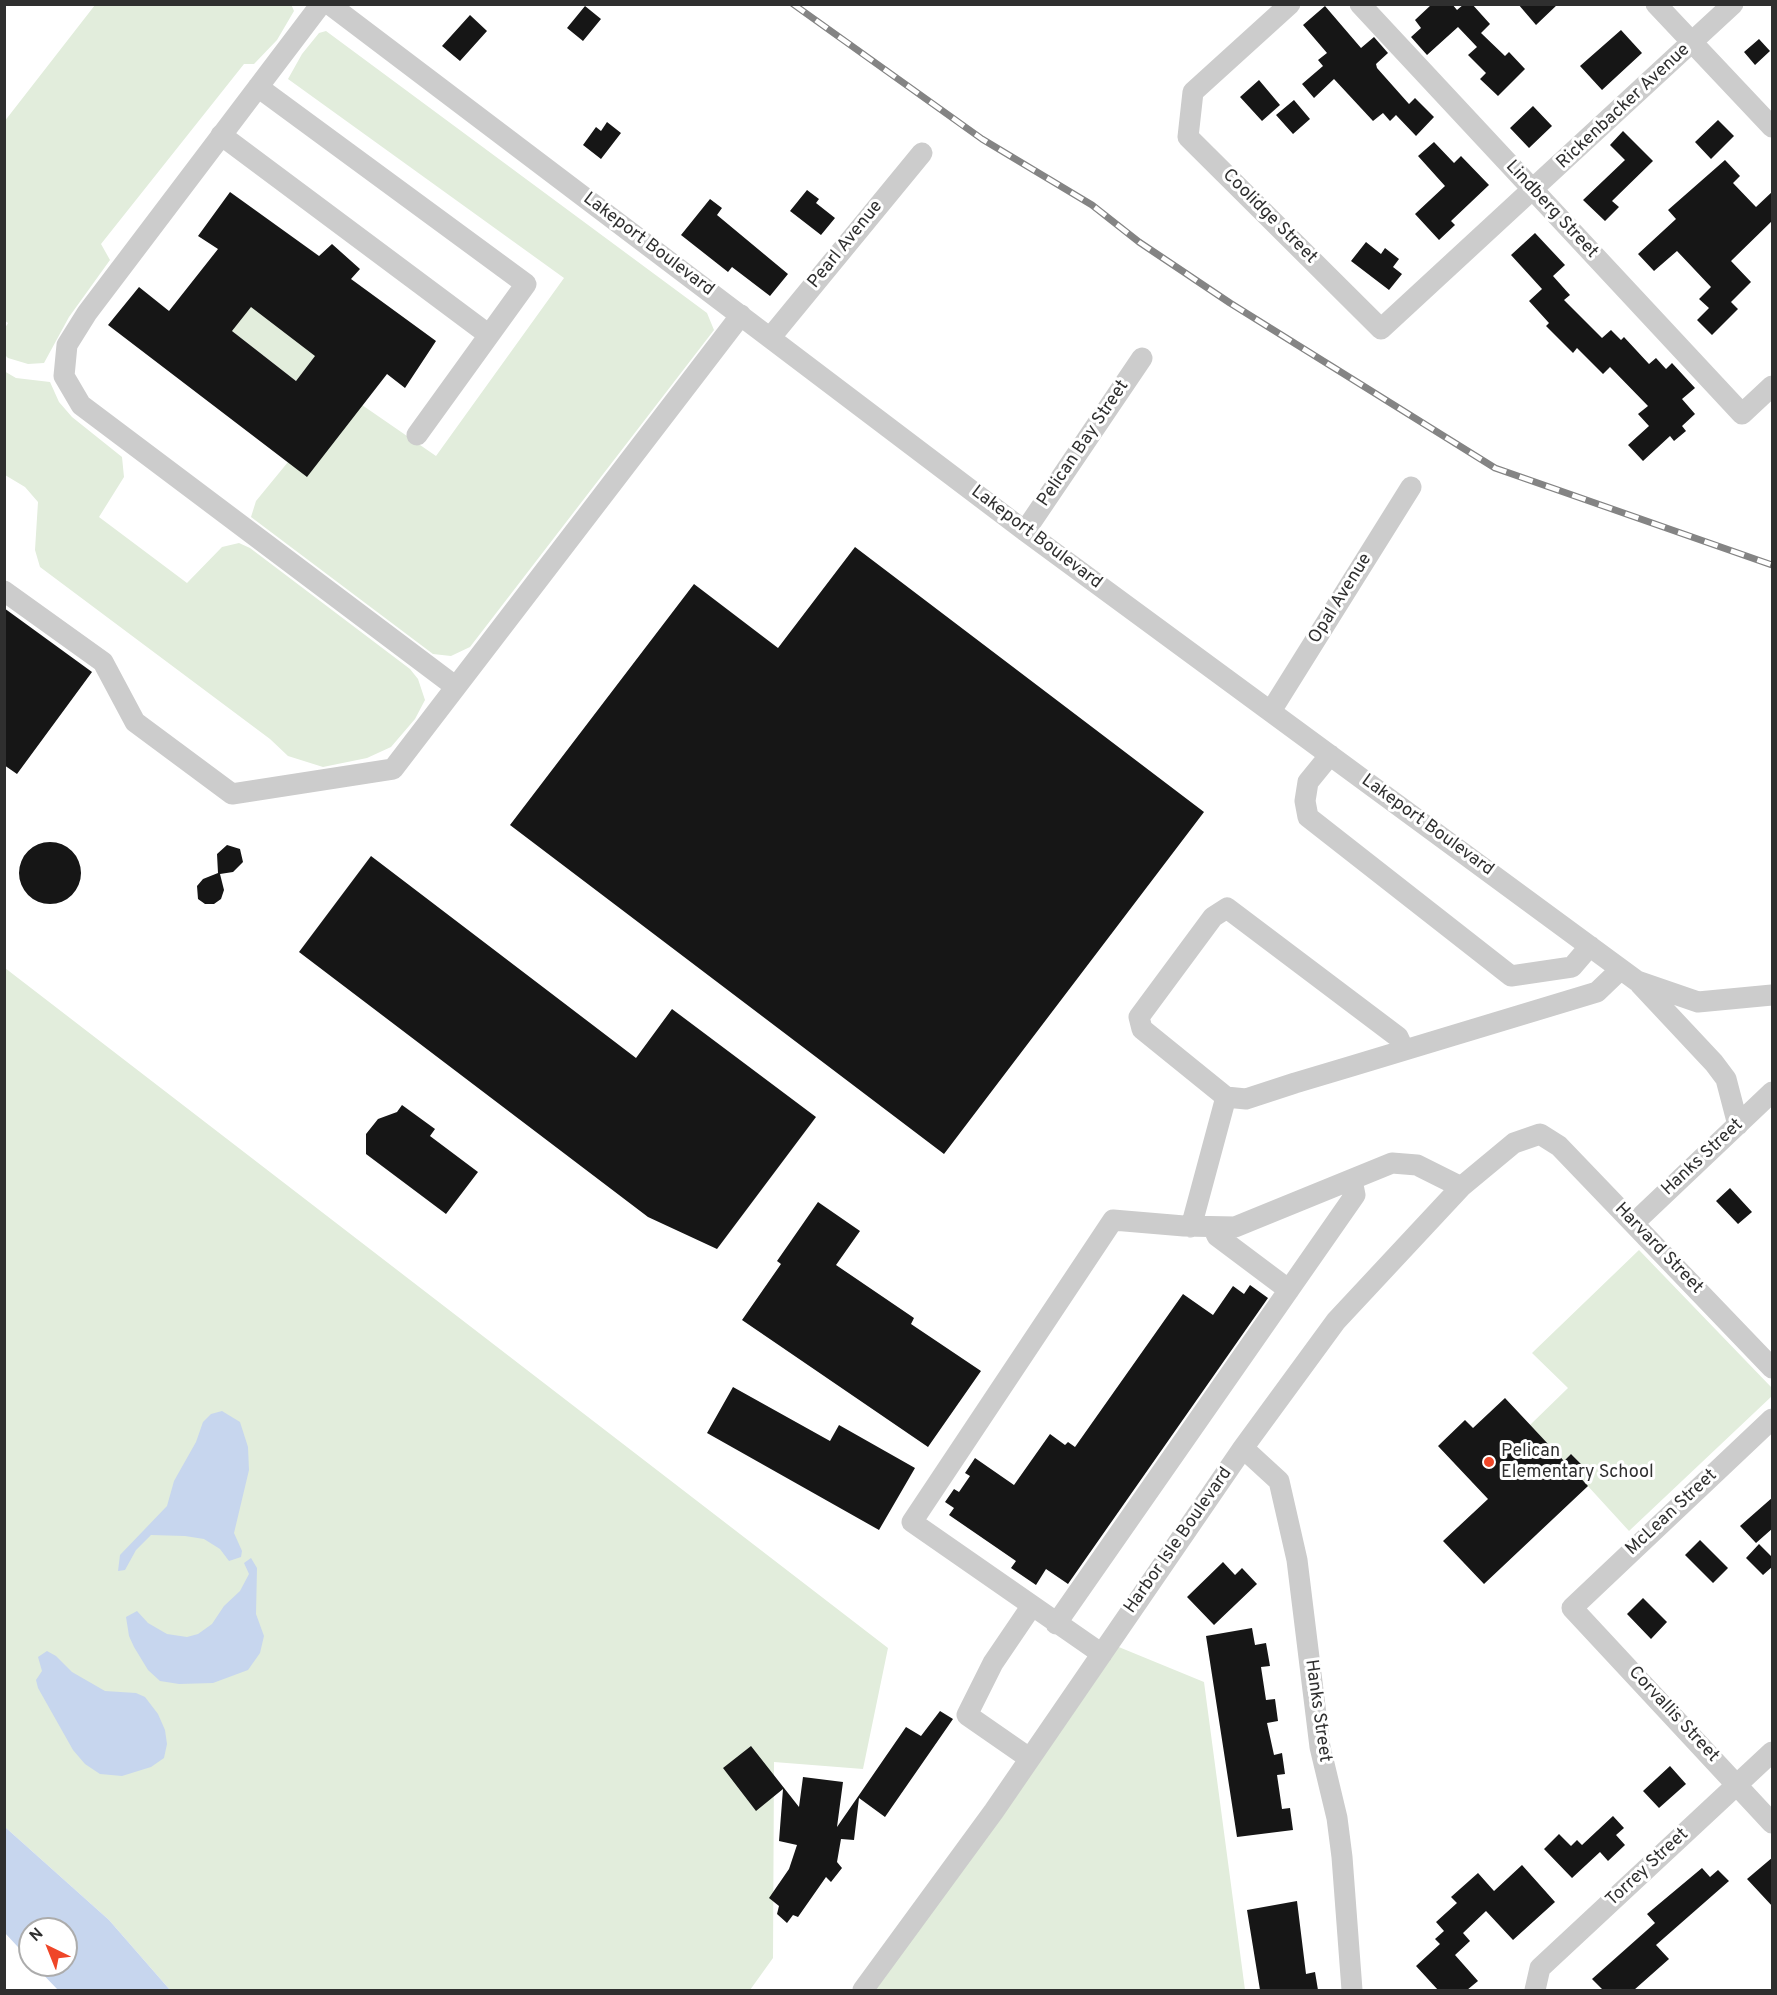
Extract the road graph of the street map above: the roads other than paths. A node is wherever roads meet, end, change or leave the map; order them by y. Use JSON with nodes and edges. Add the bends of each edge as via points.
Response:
{"nodes":[{"id":1,"x":321,"y":4,"type":"edge"},
{"id":2,"x":329,"y":4,"type":"edge"},
{"id":3,"x":1290,"y":4,"type":"edge"},
{"id":4,"x":1360,"y":4,"type":"edge"},
{"id":5,"x":1656,"y":4,"type":"edge"},
{"id":6,"x":1734,"y":4,"type":"edge"},
{"id":7,"x":1692,"y":44,"type":"junction"},
{"id":8,"x":258,"y":87,"type":"junction"},
{"id":9,"x":1773,"y":127,"type":"edge"},
{"id":10,"x":221,"y":135,"type":"junction"},
{"id":11,"x":922,"y":153,"type":"dead end"},
{"id":12,"x":1533,"y":191,"type":"junction"},
{"id":13,"x":741,"y":315,"type":"junction"},
{"id":14,"x":1381,"y":329,"type":"joint"},
{"id":15,"x":489,"y":335,"type":"junction"},
{"id":16,"x":770,"y":338,"type":"junction"},
{"id":17,"x":1142,"y":357,"type":"dead end"},
{"id":18,"x":1773,"y":386,"type":"edge"},
{"id":19,"x":417,"y":435,"type":"dead end"},
{"id":20,"x":1411,"y":488,"type":"dead end"},
{"id":21,"x":1025,"y":531,"type":"junction"},
{"id":22,"x":4,"y":591,"type":"edge"},
{"id":23,"x":456,"y":687,"type":"junction"},
{"id":24,"x":1271,"y":711,"type":"junction"},
{"id":25,"x":1330,"y":755,"type":"junction"},
{"id":26,"x":1590,"y":946,"type":"junction"},
{"id":27,"x":1629,"y":975,"type":"junction"},
{"id":28,"x":1773,"y":995,"type":"edge"},
{"id":29,"x":1404,"y":1050,"type":"junction"},
{"id":30,"x":1773,"y":1092,"type":"edge"},
{"id":31,"x":1226,"y":1097,"type":"junction"},
{"id":32,"x":1738,"y":1125,"type":"junction"},
{"id":33,"x":1540,"y":1134,"type":"joint"},
{"id":34,"x":1352,"y":1180,"type":"junction"},
{"id":35,"x":1461,"y":1187,"type":"junction"},
{"id":36,"x":1634,"y":1223,"type":"junction"},
{"id":37,"x":1191,"y":1227,"type":"junction"},
{"id":38,"x":1213,"y":1227,"type":"junction"},
{"id":39,"x":1289,"y":1290,"type":"junction"},
{"id":40,"x":1773,"y":1368,"type":"edge"},
{"id":41,"x":1773,"y":1419,"type":"edge"},
{"id":42,"x":1244,"y":1448,"type":"junction"},
{"id":43,"x":1031,"y":1607,"type":"junction"},
{"id":44,"x":1572,"y":1608,"type":"joint"},
{"id":45,"x":1056,"y":1624,"type":"junction"},
{"id":46,"x":1101,"y":1654,"type":"junction"},
{"id":47,"x":1773,"y":1752,"type":"edge"},
{"id":48,"x":1029,"y":1758,"type":"junction"},
{"id":49,"x":1739,"y":1784,"type":"junction"},
{"id":50,"x":1773,"y":1823,"type":"edge"},
{"id":51,"x":863,"y":1990,"type":"edge"},
{"id":52,"x":1352,"y":1990,"type":"edge"},
{"id":53,"x":1534,"y":1990,"type":"edge"}],
"edges":[{"from":1,"to":8,"type":"street"},
{"from":2,"to":13,"type":"street","name":"Lakeport Boulevard"},
{"from":3,"to":14,"type":"street","name":"Coolidge Street","via":[[1193,92],[1188,137]]},
{"from":4,"to":12,"type":"street","name":"Lindberg Street"},
{"from":5,"to":7,"type":"street"},
{"from":6,"to":7,"type":"street","name":"Rickenbacker Avenue"},
{"from":7,"to":9,"type":"street"},
{"from":7,"to":12,"type":"street","name":"Rickenbacker Avenue"},
{"from":8,"to":10,"type":"street"},
{"from":8,"to":15,"type":"street","via":[[526,284]]},
{"from":10,"to":15,"type":"street"},
{"from":10,"to":23,"type":"street","via":[[87,314],[67,345],[64,376],[81,405]]},
{"from":11,"to":16,"type":"street","name":"Pearl Avenue"},
{"from":12,"to":14,"type":"street","name":"Rickenbacker Avenue"},
{"from":12,"to":18,"type":"street","name":"Lindberg Street","via":[[1742,414]]},
{"from":13,"to":16,"type":"street","name":"Lakeport Boulevard"},
{"from":13,"to":23,"type":"street"},
{"from":15,"to":19,"type":"street"},
{"from":16,"to":21,"type":"street","name":"Lakeport Boulevard"},
{"from":17,"to":21,"type":"street","name":"Pelican Bay Street"},
{"from":20,"to":24,"type":"street","name":"Opal Avenue"},
{"from":21,"to":24,"type":"street","name":"Lakeport Boulevard"},
{"from":22,"to":23,"type":"street","via":[[103,662],[135,722],[232,794],[393,768]]},
{"from":24,"to":25,"type":"street","name":"Lakeport Boulevard"},
{"from":25,"to":26,"type":"street","name":"Lakeport Boulevard"},
{"from":25,"to":26,"type":"street","via":[[1308,782],[1308,817],[1511,976],[1572,967]]},
{"from":26,"to":27,"type":"street","name":"Lakeport Boulevard"},
{"from":27,"to":28,"type":"street","name":"Lakeport Boulevard","via":[[1698,1002]]},
{"from":27,"to":29,"type":"street","via":[[1596,992]]},
{"from":27,"to":32,"type":"street","via":[[1726,1079]]},
{"from":29,"to":31,"type":"street","via":[[1246,1099]]},
{"from":29,"to":31,"type":"street","via":[[1398,1037],[1227,908],[1213,917],[1139,1017],[1142,1029]]},
{"from":30,"to":32,"type":"street","name":"Hanks Street"},
{"from":31,"to":37,"type":"street"},
{"from":32,"to":36,"type":"street","name":"Hanks Street"},
{"from":33,"to":35,"type":"street","name":"Harbor Isle Boulevard","via":[[1515,1143]]},
{"from":33,"to":36,"type":"street","name":"Harvard Street","via":[[1559,1146]]},
{"from":34,"to":35,"type":"street","via":[[1392,1163],[1409,1164]]},
{"from":34,"to":38,"type":"street","via":[[1235,1227]]},
{"from":34,"to":39,"type":"street","via":[[1355,1195]]},
{"from":35,"to":42,"type":"street","name":"Harbor Isle Boulevard","via":[[1336,1321]]},
{"from":36,"to":40,"type":"street","name":"Harvard Street"},
{"from":37,"to":38,"type":"street"},
{"from":37,"to":43,"type":"street","via":[[1113,1220],[912,1521]]},
{"from":38,"to":39,"type":"street","via":[[1217,1236]]},
{"from":39,"to":45,"type":"street"},
{"from":41,"to":44,"type":"street","name":"McLean Street"},
{"from":42,"to":46,"type":"street","name":"Harbor Isle Boulevard"},
{"from":42,"to":52,"type":"street","name":"Hanks Street","via":[[1279,1481],[1297,1560],[1320,1747],[1342,1857]]},
{"from":43,"to":45,"type":"street"},
{"from":43,"to":48,"type":"street","via":[[993,1663],[967,1715]]},
{"from":44,"to":49,"type":"street","name":"Corvallis Street"},
{"from":45,"to":46,"type":"street"},
{"from":46,"to":48,"type":"street","name":"Harbor Isle Boulevard"},
{"from":47,"to":49,"type":"street","name":"Torrey Street"},
{"from":48,"to":51,"type":"street","name":"Harbor Isle Boulevard"},
{"from":49,"to":50,"type":"street","name":"Corvallis Street"},
{"from":49,"to":53,"type":"street","name":"Torrey Street","via":[[1540,1968]]}]}
